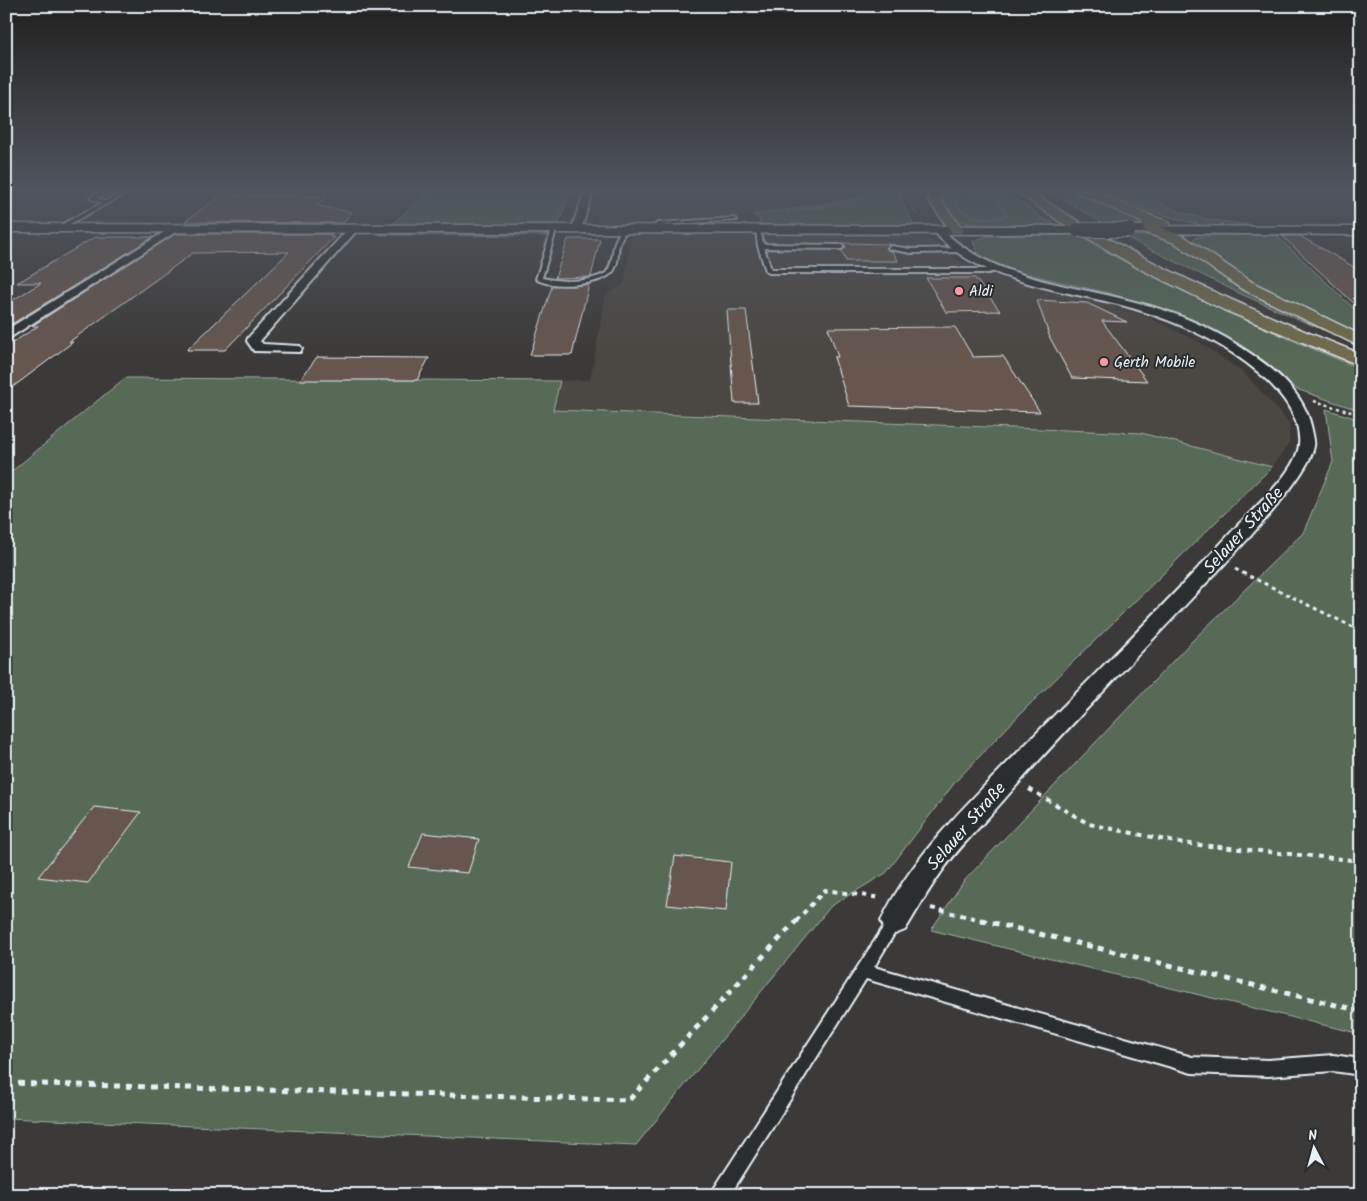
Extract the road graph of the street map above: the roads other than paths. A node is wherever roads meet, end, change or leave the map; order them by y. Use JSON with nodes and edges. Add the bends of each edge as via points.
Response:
{"nodes":[{"id":1,"x":146,"y":247,"type":"edge"},
{"id":2,"x":337,"y":247,"type":"edge"},
{"id":3,"x":548,"y":247,"type":"edge"},
{"id":4,"x":616,"y":247,"type":"edge"},
{"id":5,"x":761,"y":247,"type":"edge"},
{"id":6,"x":958,"y":247,"type":"edge"},
{"id":7,"x":1113,"y":247,"type":"edge"},
{"id":8,"x":1133,"y":247,"type":"edge"},
{"id":9,"x":1189,"y":247,"type":"edge"},
{"id":10,"x":891,"y":248,"type":"dead end"},
{"id":11,"x":964,"y":250,"type":"junction"},
{"id":12,"x":999,"y":269,"type":"junction"},
{"id":13,"x":6,"y":336,"type":"edge"},
{"id":14,"x":1361,"y":342,"type":"edge"},
{"id":15,"x":295,"y":349,"type":"dead end"},
{"id":16,"x":1361,"y":351,"type":"edge"},
{"id":17,"x":1361,"y":361,"type":"edge"},
{"id":18,"x":895,"y":921,"type":"joint"},
{"id":19,"x":864,"y":971,"type":"junction"},
{"id":20,"x":1361,"y":1067,"type":"edge"},
{"id":21,"x":719,"y":1195,"type":"edge"}],
"edges":[{"from":1,"to":13,"type":"street"},
{"from":2,"to":15,"type":"street","via":[[253,341],[259,348]]},
{"from":3,"to":4,"type":"lane","via":[[539,279],[591,281],[602,279],[612,271]]},
{"from":5,"to":12,"type":"lane","via":[[769,272]]},
{"from":6,"to":11,"type":"street","name":"Selauer Straße"},
{"from":7,"to":17,"type":"highway","via":[[1187,286]]},
{"from":8,"to":16,"type":"highway","via":[[1261,309]]},
{"from":9,"to":14,"type":"highway","via":[[1246,285]]},
{"from":10,"to":11,"type":"lane"},
{"from":11,"to":12,"type":"street","name":"Selauer Straße"},
{"from":12,"to":18,"type":"street","name":"Selauer Straße","via":[[1038,282],[1121,301],[1192,326],[1248,357],[1289,393],[1303,421],[1307,445],[1291,477],[1217,560],[1009,777],[931,864]]},
{"from":18,"to":19,"type":"lane"},
{"from":19,"to":20,"type":"lane","via":[[1192,1065],[1268,1068],[1333,1063]]},
{"from":19,"to":21,"type":"lane"}]}
